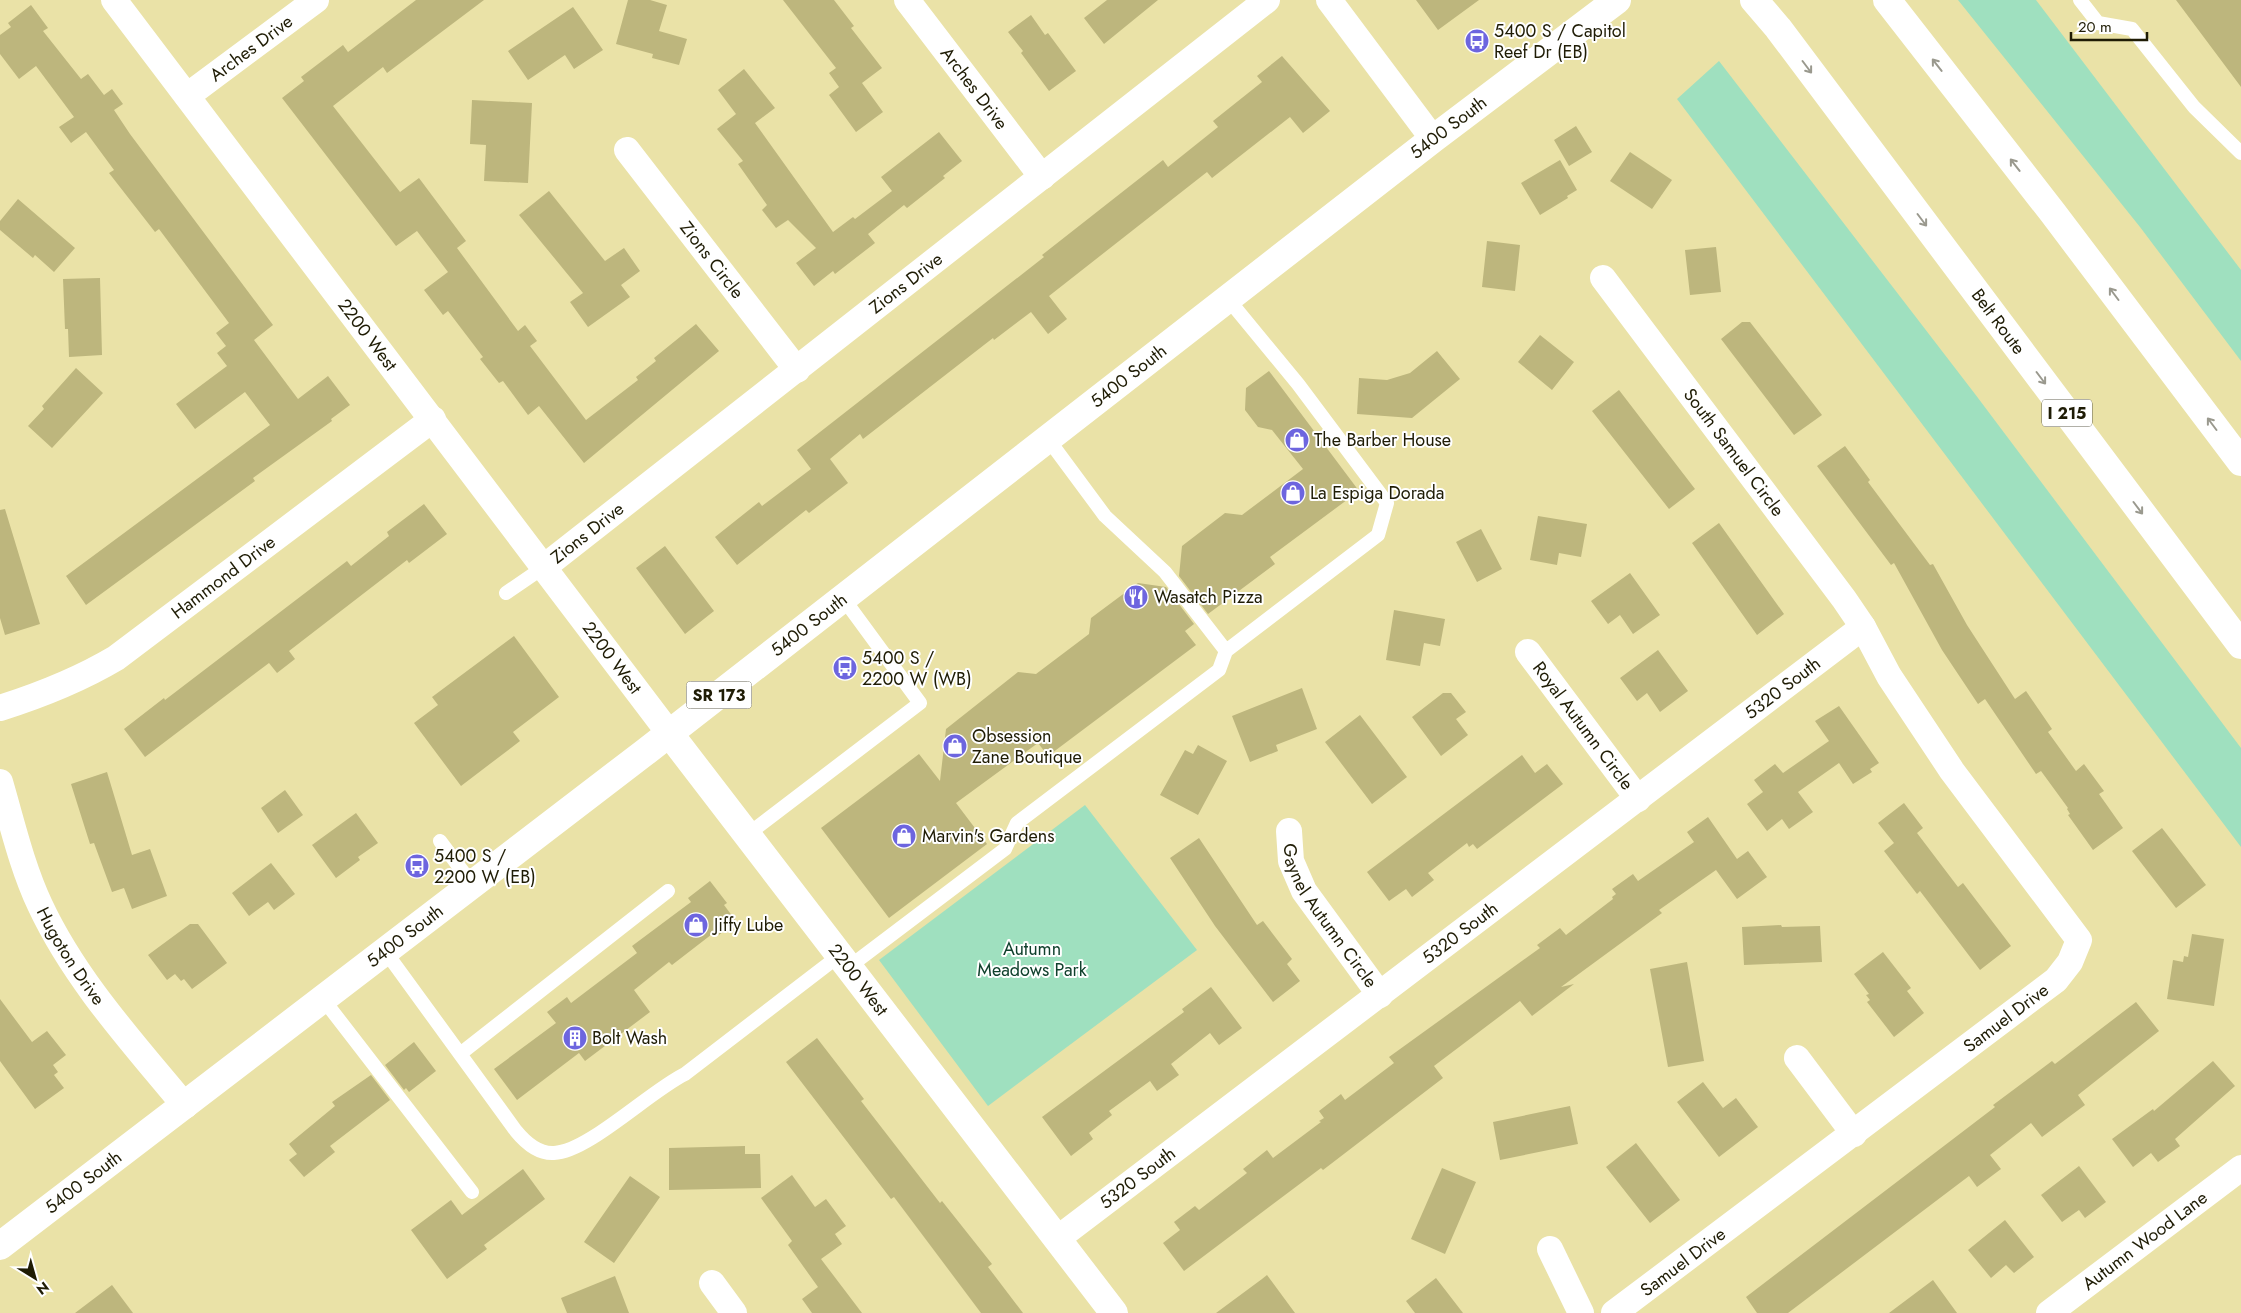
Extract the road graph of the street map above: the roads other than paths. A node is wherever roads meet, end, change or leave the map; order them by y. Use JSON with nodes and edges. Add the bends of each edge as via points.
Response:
{"nodes":[{"id":1,"x":114,"y":0,"type":"edge"},
{"id":2,"x":316,"y":0,"type":"edge"},
{"id":3,"x":907,"y":0,"type":"edge"},
{"id":4,"x":1267,"y":0,"type":"edge"},
{"id":5,"x":1329,"y":0,"type":"edge"},
{"id":6,"x":1617,"y":0,"type":"edge"},
{"id":7,"x":1754,"y":0,"type":"edge"},
{"id":8,"x":1887,"y":0,"type":"edge"},
{"id":9,"x":2080,"y":0,"type":"edge"},
{"id":10,"x":187,"y":96,"type":"junction"},
{"id":11,"x":1433,"y":139,"type":"junction"},
{"id":12,"x":627,"y":150,"type":"dead end"},
{"id":13,"x":2241,"y":153,"type":"edge"},
{"id":14,"x":1042,"y":177,"type":"junction"},
{"id":15,"x":1603,"y":278,"type":"dead end"},
{"id":16,"x":1228,"y":299,"type":"junction"},
{"id":17,"x":797,"y":370,"type":"junction"},
{"id":18,"x":433,"y":419,"type":"junction"},
{"id":19,"x":1048,"y":439,"type":"junction"},
{"id":20,"x":2241,"y":462,"type":"edge"},
{"id":21,"x":544,"y":567,"type":"junction"},
{"id":22,"x":506,"y":593,"type":"dead end"},
{"id":23,"x":843,"y":598,"type":"junction"},
{"id":24,"x":1863,"y":627,"type":"junction"},
{"id":25,"x":2241,"y":645,"type":"edge"},
{"id":26,"x":1226,"y":650,"type":"junction"},
{"id":27,"x":1528,"y":652,"type":"dead end"},
{"id":28,"x":0,"y":708,"type":"edge"},
{"id":29,"x":669,"y":734,"type":"junction"},
{"id":30,"x":0,"y":782,"type":"edge"},
{"id":31,"x":1638,"y":800,"type":"junction"},
{"id":32,"x":1289,"y":831,"type":"dead end"},
{"id":33,"x":746,"y":835,"type":"junction"},
{"id":34,"x":440,"y":841,"type":"dead end"},
{"id":35,"x":472,"y":884,"type":"junction"},
{"id":36,"x":668,"y":891,"type":"dead end"},
{"id":37,"x":385,"y":951,"type":"junction"},
{"id":38,"x":844,"y":961,"type":"junction"},
{"id":39,"x":1380,"y":995,"type":"junction"},
{"id":40,"x":323,"y":999,"type":"junction"},
{"id":41,"x":460,"y":1054,"type":"junction"},
{"id":42,"x":1796,"y":1058,"type":"dead end"},
{"id":43,"x":185,"y":1106,"type":"junction"},
{"id":44,"x":1854,"y":1134,"type":"junction"},
{"id":45,"x":2241,"y":1168,"type":"edge"},
{"id":46,"x":472,"y":1192,"type":"dead end"},
{"id":47,"x":1057,"y":1239,"type":"junction"},
{"id":48,"x":0,"y":1246,"type":"edge"},
{"id":49,"x":1550,"y":1249,"type":"dead end"},
{"id":50,"x":712,"y":1284,"type":"dead end"},
{"id":51,"x":734,"y":1313,"type":"edge"},
{"id":52,"x":1114,"y":1313,"type":"edge"},
{"id":53,"x":1581,"y":1313,"type":"edge"},
{"id":54,"x":1614,"y":1313,"type":"edge"},
{"id":55,"x":2049,"y":1313,"type":"edge"}],
"edges":[{"from":1,"to":10,"type":"street","name":"2200 West"},
{"from":2,"to":10,"type":"street","name":"Arches Drive"},
{"from":3,"to":14,"type":"street","name":"Arches Drive"},
{"from":4,"to":14,"type":"street","name":"Zions Drive"},
{"from":5,"to":11,"type":"street"},
{"from":6,"to":11,"type":"main road","name":"5400 South","number":"SR 173"},
{"from":7,"to":25,"type":"main road","name":"Belt Route","number":"I 215","one_way":true},
{"from":20,"to":8,"type":"main road","one_way":true},
{"from":9,"to":13,"type":"lane","via":[[2098,23],[2132,28],[2194,107]]},
{"from":10,"to":18,"type":"street","name":"2200 West"},
{"from":11,"to":16,"type":"main road","name":"5400 South","number":"SR 173"},
{"from":12,"to":17,"type":"street","name":"Zions Circle"},
{"from":14,"to":17,"type":"street","name":"Zions Drive"},
{"from":15,"to":24,"type":"street","name":"South Samuel Circle"},
{"from":16,"to":19,"type":"main road","name":"5400 South","number":"SR 173"},
{"from":16,"to":26,"type":"lane","via":[[1298,384],[1387,503],[1378,535]]},
{"from":17,"to":21,"type":"street","name":"Zions Drive"},
{"from":18,"to":21,"type":"street","name":"2200 West"},
{"from":18,"to":28,"type":"street","name":"Hammond Drive","via":[[116,658],[54,690]]},
{"from":19,"to":23,"type":"main road","name":"5400 South","number":"SR 173"},
{"from":19,"to":26,"type":"lane","via":[[1105,516],[1165,572]]},
{"from":21,"to":22,"type":"lane"},
{"from":21,"to":29,"type":"street","name":"2200 West"},
{"from":23,"to":29,"type":"main road","name":"5400 South","number":"SR 173"},
{"from":23,"to":33,"type":"lane","via":[[920,702]]},
{"from":24,"to":31,"type":"street","name":"5320 South"},
{"from":24,"to":44,"type":"street","name":"Samuel Drive","via":[[1890,676],[1952,771],[2079,940],[2070,962],[2056,980]]},
{"from":26,"to":38,"type":"lane","via":[[1219,670],[1017,823],[1006,848]]},
{"from":27,"to":31,"type":"street","name":"Royal Autumn Circle"},
{"from":29,"to":33,"type":"main road","name":"2200 West"},
{"from":29,"to":35,"type":"main road","name":"5400 South","number":"SR 173"},
{"from":30,"to":43,"type":"street","name":"Hugoton Drive","via":[[30,880],[50,924],[93,990]]},
{"from":31,"to":39,"type":"street","name":"5320 South"},
{"from":32,"to":39,"type":"street","name":"Gaynel Autumn Circle","via":[[1291,861],[1304,891]]},
{"from":33,"to":38,"type":"main road","name":"2200 West"},
{"from":34,"to":35,"type":"lane"},
{"from":35,"to":37,"type":"main road","name":"5400 South","number":"SR 173"},
{"from":36,"to":41,"type":"lane"},
{"from":37,"to":40,"type":"main road","name":"5400 South","number":"SR 173"},
{"from":37,"to":41,"type":"lane"},
{"from":38,"to":41,"type":"lane","via":[[597,1135],[569,1150],[543,1152],[525,1141]]},
{"from":38,"to":47,"type":"main road","name":"2200 West"},
{"from":39,"to":47,"type":"street","name":"5320 South"},
{"from":40,"to":43,"type":"main road","name":"5400 South","number":"SR 173"},
{"from":40,"to":46,"type":"lane"},
{"from":42,"to":44,"type":"street"},
{"from":43,"to":48,"type":"main road","name":"5400 South","number":"SR 173"},
{"from":44,"to":54,"type":"street","name":"Samuel Drive"},
{"from":45,"to":55,"type":"street","name":"Autumn Wood Lane"},
{"from":47,"to":52,"type":"main road","name":"2200 West"},
{"from":49,"to":53,"type":"street"},
{"from":50,"to":51,"type":"street"}]}
